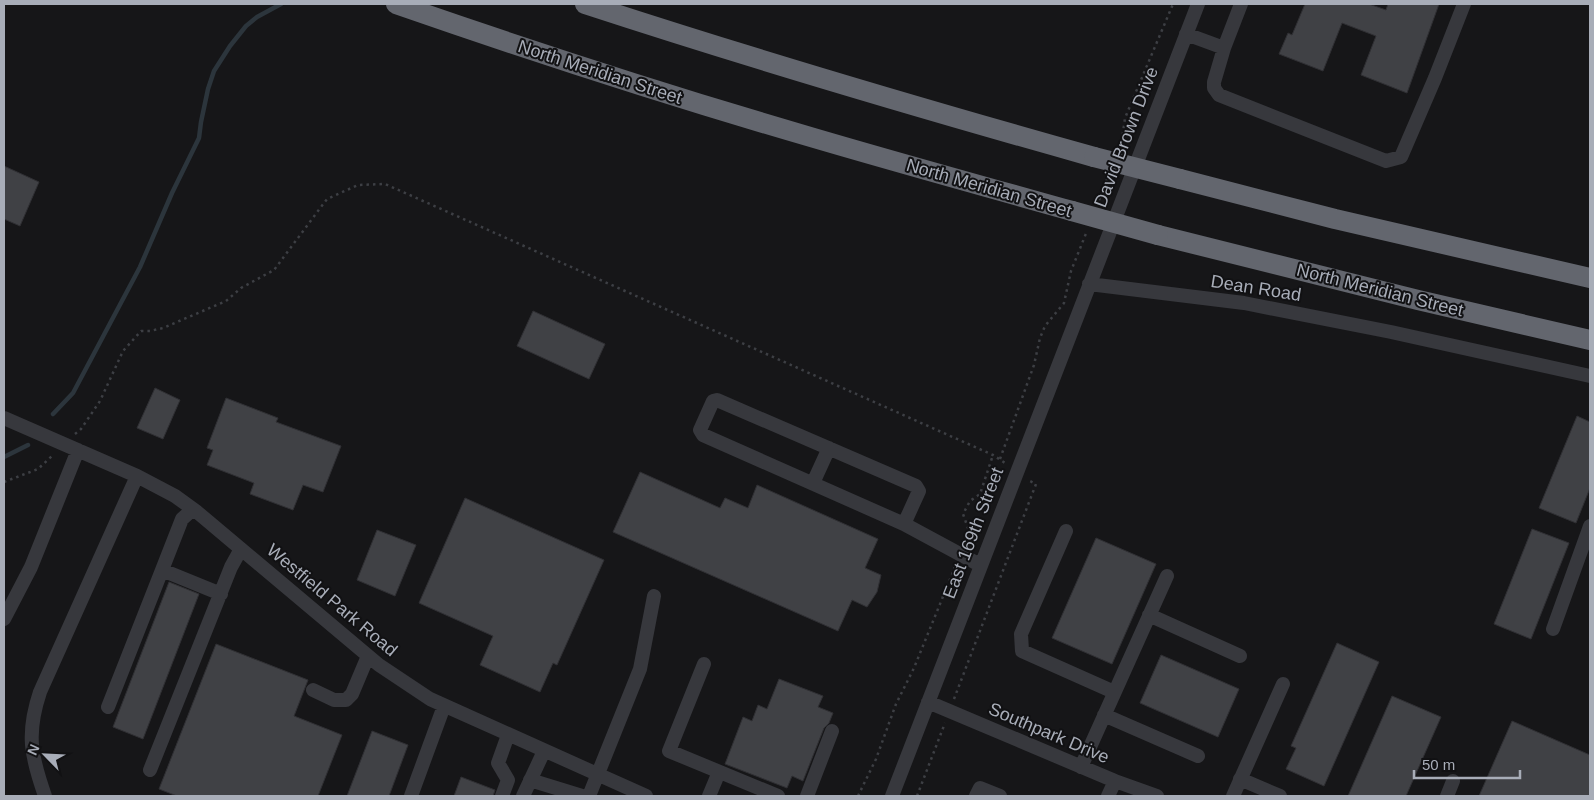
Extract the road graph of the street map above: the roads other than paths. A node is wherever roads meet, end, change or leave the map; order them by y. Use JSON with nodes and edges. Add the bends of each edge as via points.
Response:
{"nodes":[{"id":1,"x":396,"y":4,"type":"edge"},
{"id":2,"x":585,"y":4,"type":"edge"},
{"id":3,"x":1198,"y":4,"type":"edge"},
{"id":4,"x":1241,"y":4,"type":"edge"},
{"id":5,"x":1464,"y":4,"type":"edge"},
{"id":6,"x":1186,"y":34,"type":"junction"},
{"id":7,"x":1224,"y":48,"type":"junction"},
{"id":8,"x":1590,"y":278,"type":"edge"},
{"id":9,"x":1089,"y":284,"type":"junction"},
{"id":10,"x":1590,"y":340,"type":"edge"},
{"id":11,"x":1590,"y":376,"type":"edge"},
{"id":12,"x":4,"y":418,"type":"edge"},
{"id":13,"x":829,"y":448,"type":"junction"},
{"id":14,"x":78,"y":450,"type":"junction"},
{"id":15,"x":137,"y":476,"type":"junction"},
{"id":16,"x":813,"y":484,"type":"junction"},
{"id":17,"x":193,"y":509,"type":"junction"},
{"id":18,"x":904,"y":524,"type":"junction"},
{"id":19,"x":1590,"y":526,"type":"edge"},
{"id":20,"x":1066,"y":530,"type":"dead end"},
{"id":21,"x":241,"y":549,"type":"junction"},
{"id":22,"x":980,"y":565,"type":"junction"},
{"id":23,"x":162,"y":570,"type":"junction"},
{"id":24,"x":1167,"y":576,"type":"dead end"},
{"id":25,"x":221,"y":594,"type":"junction"},
{"id":26,"x":654,"y":596,"type":"dead end"},
{"id":27,"x":1149,"y":615,"type":"junction"},
{"id":28,"x":4,"y":619,"type":"edge"},
{"id":29,"x":1553,"y":629,"type":"dead end"},
{"id":30,"x":368,"y":656,"type":"junction"},
{"id":31,"x":1240,"y":656,"type":"dead end"},
{"id":32,"x":704,"y":664,"type":"dead end"},
{"id":33,"x":1283,"y":684,"type":"dead end"},
{"id":34,"x":313,"y":690,"type":"dead end"},
{"id":35,"x":1114,"y":692,"type":"junction"},
{"id":36,"x":928,"y":702,"type":"junction"},
{"id":37,"x":444,"y":706,"type":"junction"},
{"id":38,"x":108,"y":707,"type":"dead end"},
{"id":39,"x":1104,"y":715,"type":"junction"},
{"id":40,"x":832,"y":731,"type":"dead end"},
{"id":41,"x":508,"y":735,"type":"junction"},
{"id":42,"x":544,"y":750,"type":"junction"},
{"id":43,"x":1198,"y":756,"type":"dead end"},
{"id":44,"x":1081,"y":767,"type":"junction"},
{"id":45,"x":150,"y":770,"type":"dead end"},
{"id":46,"x":719,"y":772,"type":"junction"},
{"id":47,"x":598,"y":775,"type":"junction"},
{"id":48,"x":1240,"y":779,"type":"junction"},
{"id":49,"x":530,"y":780,"type":"junction"},
{"id":50,"x":1115,"y":781,"type":"junction"},
{"id":51,"x":1454,"y":781,"type":"dead end"},
{"id":52,"x":45,"y":796,"type":"edge"},
{"id":53,"x":410,"y":796,"type":"edge"},
{"id":54,"x":502,"y":796,"type":"edge"},
{"id":55,"x":523,"y":796,"type":"edge"},
{"id":56,"x":582,"y":796,"type":"edge"},
{"id":57,"x":589,"y":796,"type":"edge"},
{"id":58,"x":646,"y":796,"type":"edge"},
{"id":59,"x":709,"y":796,"type":"edge"},
{"id":60,"x":778,"y":796,"type":"edge"},
{"id":61,"x":807,"y":796,"type":"edge"},
{"id":62,"x":892,"y":796,"type":"edge"},
{"id":63,"x":976,"y":796,"type":"edge"},
{"id":64,"x":1000,"y":796,"type":"edge"},
{"id":65,"x":1108,"y":796,"type":"edge"},
{"id":66,"x":1157,"y":796,"type":"edge"},
{"id":67,"x":1233,"y":796,"type":"edge"},
{"id":68,"x":1280,"y":796,"type":"edge"},
{"id":69,"x":1446,"y":796,"type":"edge"}],
"edges":[{"from":1,"to":10,"type":"highway","name":"North Meridian Street","bridge":true,"via":[[635,84],[1158,236]]},
{"from":2,"to":8,"type":"highway","bridge":true,"via":[[815,76],[1094,156],[1335,219]]},
{"from":3,"to":6,"type":"street","name":"David Brown Drive"},
{"from":4,"to":7,"type":"street"},
{"from":5,"to":7,"type":"street","via":[[1401,157],[1393,160],[1386,161],[1219,95],[1214,82]]},
{"from":6,"to":7,"type":"street"},
{"from":6,"to":9,"type":"street","name":"David Brown Drive"},
{"from":9,"to":11,"type":"street","name":"Dean Road","via":[[1244,303]]},
{"from":9,"to":22,"type":"street","name":"East 169th Street"},
{"from":12,"to":14,"type":"street","name":"Westfield Park Road"},
{"from":13,"to":16,"type":"street"},
{"from":13,"to":16,"type":"street","via":[[713,400],[700,430],[703,434]]},
{"from":13,"to":18,"type":"street","via":[[916,486],[919,491]]},
{"from":14,"to":15,"type":"street","name":"Westfield Park Road"},
{"from":14,"to":28,"type":"street","via":[[31,567]]},
{"from":15,"to":17,"type":"street","name":"Westfield Park Road"},
{"from":15,"to":52,"type":"street","via":[[33,712],[34,763]]},
{"from":16,"to":18,"type":"street"},
{"from":17,"to":21,"type":"street","name":"Westfield Park Road"},
{"from":17,"to":23,"type":"street","via":[[182,519]]},
{"from":18,"to":22,"type":"street"},
{"from":19,"to":29,"type":"street"},
{"from":20,"to":35,"type":"street","via":[[1021,634],[1022,651]]},
{"from":21,"to":25,"type":"street"},
{"from":21,"to":30,"type":"street","name":"Westfield Park Road"},
{"from":22,"to":36,"type":"street","name":"East 169th Street"},
{"from":23,"to":25,"type":"street"},
{"from":23,"to":38,"type":"street"},
{"from":24,"to":27,"type":"street"},
{"from":25,"to":45,"type":"street"},
{"from":26,"to":47,"type":"street","via":[[640,669]]},
{"from":27,"to":31,"type":"street"},
{"from":27,"to":35,"type":"street"},
{"from":30,"to":34,"type":"street","via":[[352,694],[346,700],[334,700]]},
{"from":30,"to":37,"type":"street","name":"Westfield Park Road","via":[[405,684]]},
{"from":32,"to":46,"type":"street","via":[[669,751]]},
{"from":33,"to":48,"type":"street"},
{"from":35,"to":39,"type":"street"},
{"from":36,"to":44,"type":"street","name":"Southpark Drive"},
{"from":36,"to":62,"type":"street","name":"East 169th Street"},
{"from":37,"to":41,"type":"street","name":"Westfield Park Road"},
{"from":37,"to":53,"type":"street"},
{"from":39,"to":43,"type":"street"},
{"from":39,"to":44,"type":"street"},
{"from":40,"to":61,"type":"street"},
{"from":41,"to":42,"type":"street","name":"Westfield Park Road"},
{"from":41,"to":54,"type":"street","via":[[498,763],[508,780]]},
{"from":42,"to":47,"type":"street","name":"Westfield Park Road"},
{"from":42,"to":49,"type":"street"},
{"from":44,"to":50,"type":"street","name":"Southpark Drive"},
{"from":46,"to":59,"type":"street"},
{"from":46,"to":60,"type":"street"},
{"from":47,"to":57,"type":"street"},
{"from":47,"to":58,"type":"street","name":"Westfield Park Road"},
{"from":48,"to":67,"type":"street"},
{"from":48,"to":68,"type":"street"},
{"from":49,"to":55,"type":"street"},
{"from":49,"to":56,"type":"street"},
{"from":50,"to":65,"type":"street"},
{"from":50,"to":66,"type":"street","name":"Southpark Drive"},
{"from":51,"to":69,"type":"street"},
{"from":63,"to":64,"type":"street","via":[[980,788]]}]}
